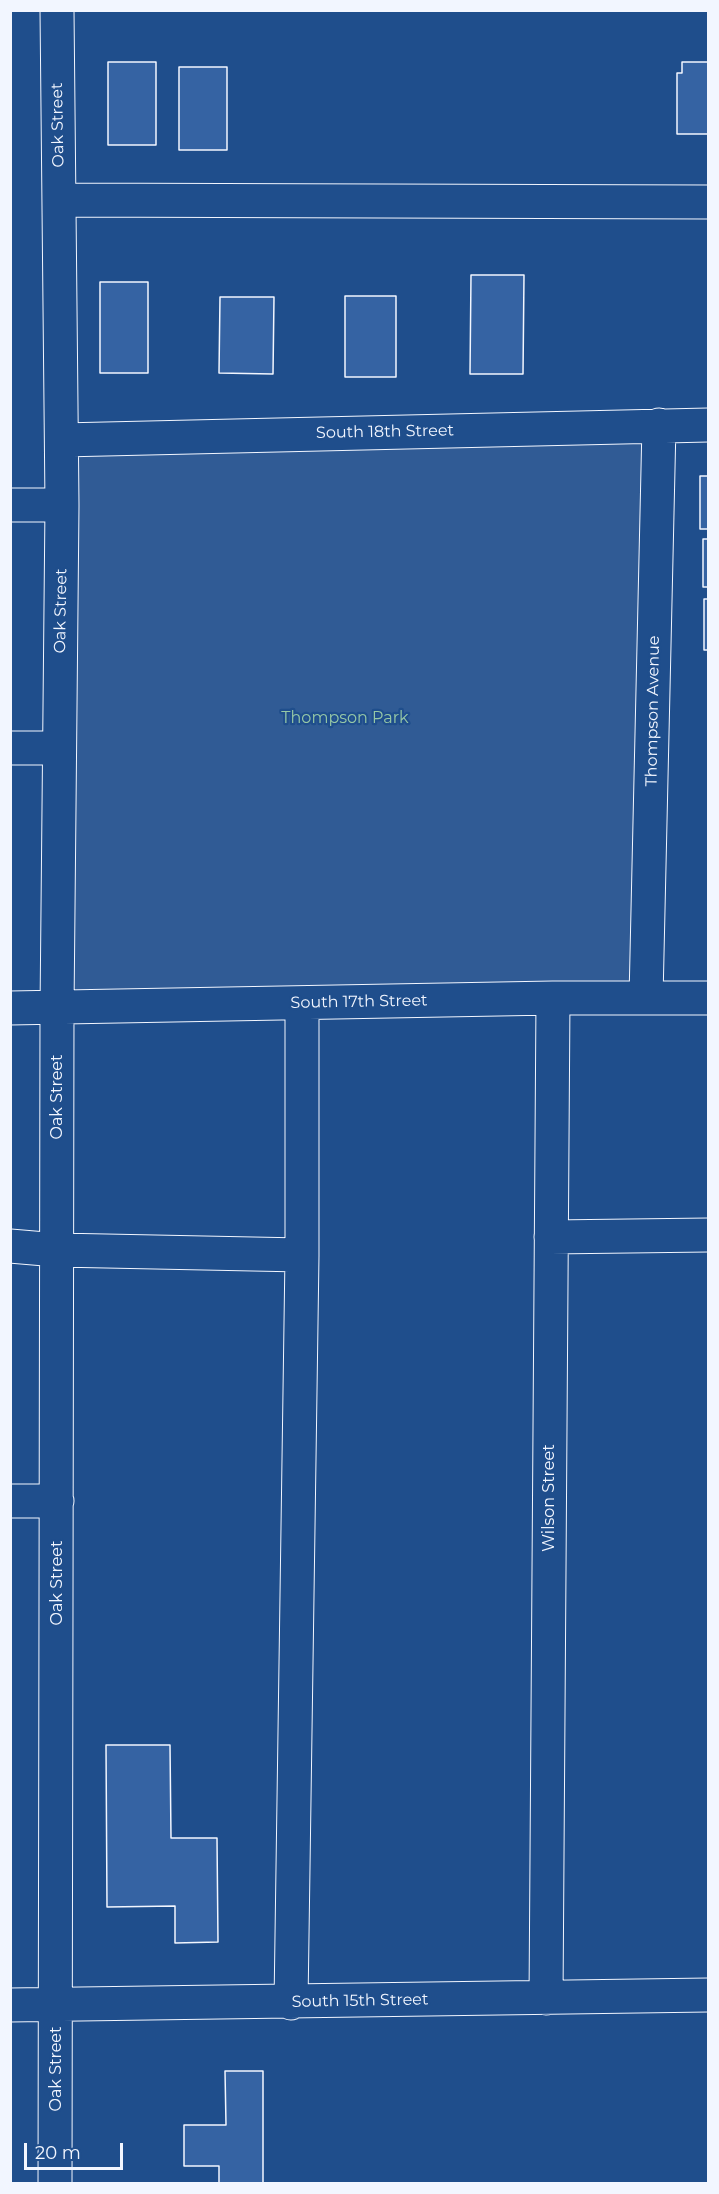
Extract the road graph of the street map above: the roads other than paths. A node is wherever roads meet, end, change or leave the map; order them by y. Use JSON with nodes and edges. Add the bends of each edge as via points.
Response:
{"nodes":[{"id":1,"x":57,"y":10,"type":"edge"},
{"id":2,"x":59,"y":200,"type":"junction"},
{"id":3,"x":708,"y":202,"type":"edge"},
{"id":4,"x":659,"y":425,"type":"junction"},
{"id":5,"x":708,"y":425,"type":"edge"},
{"id":6,"x":62,"y":440,"type":"junction"},
{"id":7,"x":10,"y":505,"type":"edge"},
{"id":8,"x":62,"y":505,"type":"junction"},
{"id":9,"x":10,"y":748,"type":"edge"},
{"id":10,"x":59,"y":748,"type":"junction"},
{"id":11,"x":553,"y":998,"type":"junction"},
{"id":12,"x":646,"y":998,"type":"junction"},
{"id":13,"x":708,"y":998,"type":"edge"},
{"id":14,"x":302,"y":1003,"type":"junction"},
{"id":15,"x":10,"y":1008,"type":"edge"},
{"id":16,"x":57,"y":1009,"type":"junction"},
{"id":17,"x":708,"y":1235,"type":"edge"},
{"id":18,"x":551,"y":1237,"type":"junction"},
{"id":19,"x":10,"y":1246,"type":"edge"},
{"id":20,"x":57,"y":1250,"type":"junction"},
{"id":21,"x":302,"y":1254,"type":"junction"},
{"id":22,"x":10,"y":1501,"type":"edge"},
{"id":23,"x":57,"y":1501,"type":"junction"},
{"id":24,"x":708,"y":1995,"type":"edge"},
{"id":25,"x":546,"y":1998,"type":"junction"},
{"id":26,"x":291,"y":2002,"type":"junction"},
{"id":27,"x":10,"y":2005,"type":"edge"},
{"id":28,"x":56,"y":2006,"type":"junction"},
{"id":29,"x":55,"y":2184,"type":"edge"}],
"edges":[{"from":1,"to":2,"type":"street","name":"Oak Street"},
{"from":2,"to":3,"type":"street"},
{"from":2,"to":6,"type":"street","name":"Oak Street"},
{"from":4,"to":5,"type":"street","name":"South 18th Street"},
{"from":4,"to":6,"type":"street","name":"South 18th Street"},
{"from":4,"to":12,"type":"street","name":"Thompson Avenue"},
{"from":6,"to":8,"type":"street","name":"Oak Street"},
{"from":7,"to":8,"type":"street"},
{"from":8,"to":10,"type":"street","name":"Oak Street"},
{"from":9,"to":10,"type":"street"},
{"from":10,"to":16,"type":"street","name":"Oak Street"},
{"from":11,"to":12,"type":"street","name":"South 17th Street"},
{"from":11,"to":14,"type":"street","name":"South 17th Street"},
{"from":11,"to":18,"type":"street","name":"Wilson Street"},
{"from":12,"to":13,"type":"street","name":"South 17th Street"},
{"from":14,"to":16,"type":"street","name":"South 17th Street"},
{"from":14,"to":21,"type":"street"},
{"from":15,"to":16,"type":"street","name":"South 17th Street"},
{"from":16,"to":20,"type":"street","name":"Oak Street"},
{"from":17,"to":18,"type":"street"},
{"from":18,"to":25,"type":"street","name":"Wilson Street"},
{"from":19,"to":20,"type":"street"},
{"from":20,"to":21,"type":"street"},
{"from":20,"to":23,"type":"street","name":"Oak Street"},
{"from":21,"to":26,"type":"street"},
{"from":22,"to":23,"type":"street"},
{"from":23,"to":28,"type":"street","name":"Oak Street"},
{"from":24,"to":25,"type":"street","name":"South 15th Street"},
{"from":25,"to":26,"type":"street","name":"South 15th Street"},
{"from":26,"to":28,"type":"street","name":"South 15th Street"},
{"from":27,"to":28,"type":"street","name":"South 15th Street"},
{"from":28,"to":29,"type":"street","name":"Oak Street"}]}
